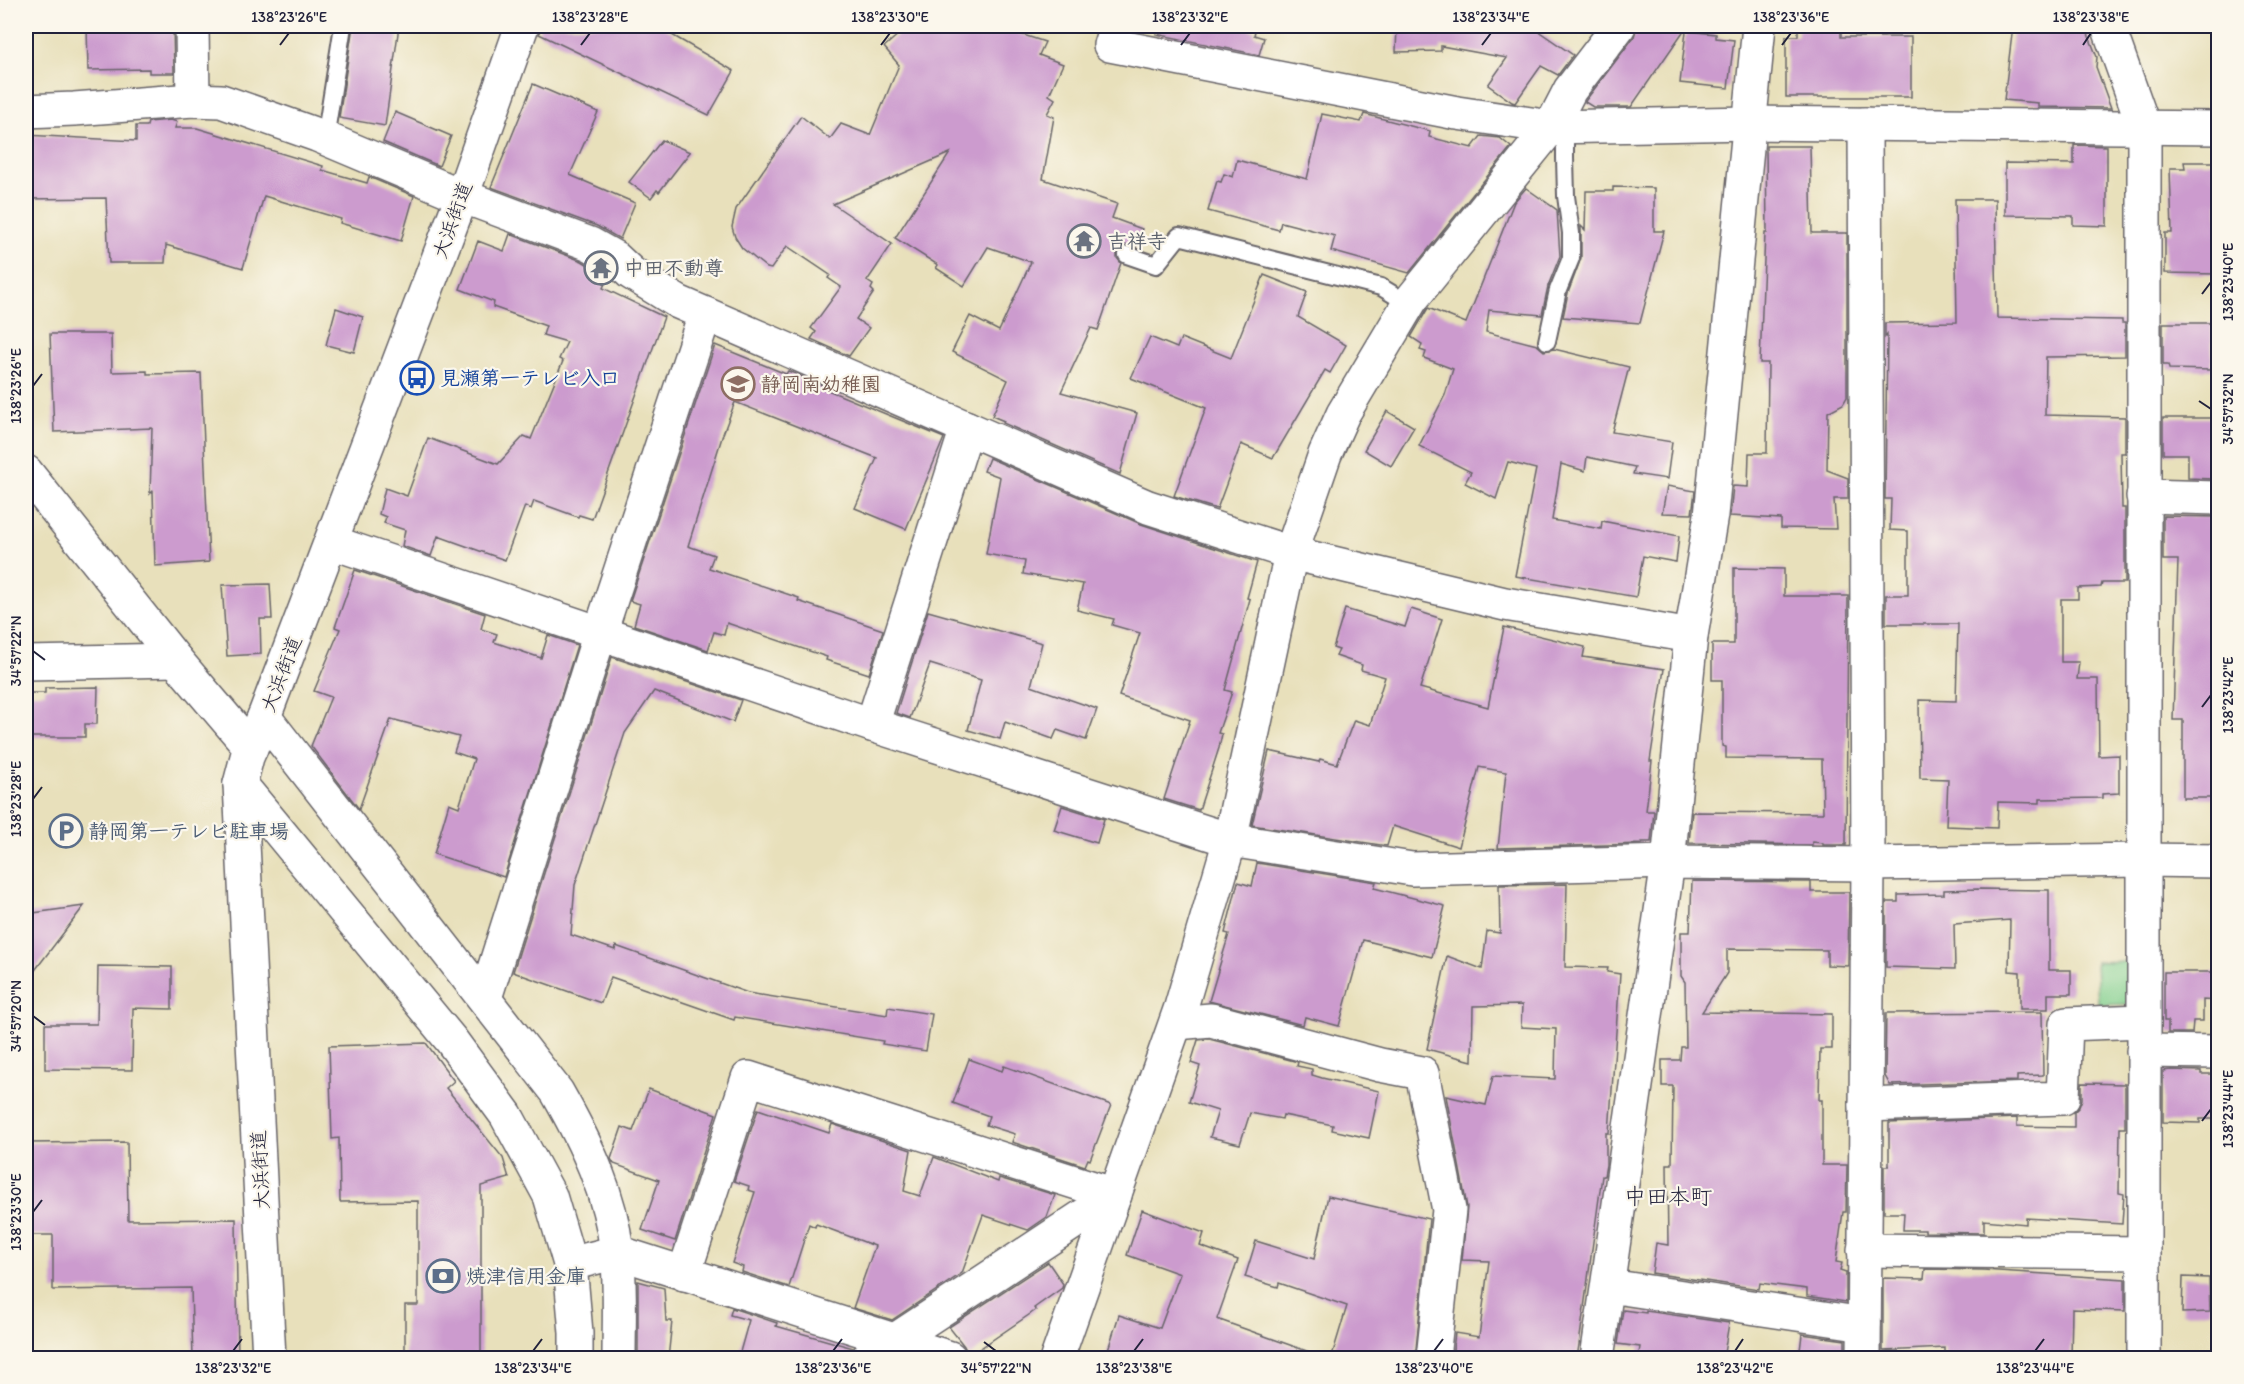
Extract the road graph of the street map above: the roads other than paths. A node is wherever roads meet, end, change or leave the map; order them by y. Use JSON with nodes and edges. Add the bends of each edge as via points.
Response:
{"nodes":[{"id":1,"x":192,"y":26,"type":"edge"},
{"id":2,"x":343,"y":26,"type":"edge"},
{"id":3,"x":522,"y":26,"type":"edge"},
{"id":4,"x":1116,"y":26,"type":"edge"},
{"id":5,"x":1619,"y":26,"type":"edge"},
{"id":6,"x":1759,"y":26,"type":"edge"},
{"id":7,"x":2108,"y":26,"type":"edge"},
{"id":8,"x":193,"y":100,"type":"junction"},
{"id":9,"x":26,"y":111,"type":"edge"},
{"id":10,"x":1749,"y":123,"type":"junction"},
{"id":11,"x":1865,"y":124,"type":"junction"},
{"id":12,"x":1558,"y":127,"type":"junction"},
{"id":13,"x":2144,"y":127,"type":"junction"},
{"id":14,"x":2218,"y":128,"type":"edge"},
{"id":15,"x":325,"y":139,"type":"junction"},
{"id":16,"x":462,"y":196,"type":"junction"},
{"id":17,"x":1126,"y":255,"type":"dead end"},
{"id":18,"x":1409,"y":304,"type":"junction"},
{"id":19,"x":705,"y":314,"type":"junction"},
{"id":20,"x":1547,"y":340,"type":"dead end"},
{"id":21,"x":967,"y":428,"type":"junction"},
{"id":22,"x":26,"y":472,"type":"edge"},
{"id":23,"x":2143,"y":496,"type":"junction"},
{"id":24,"x":2218,"y":498,"type":"edge"},
{"id":25,"x":331,"y":542,"type":"junction"},
{"id":26,"x":1292,"y":553,"type":"junction"},
{"id":27,"x":600,"y":633,"type":"junction"},
{"id":28,"x":1691,"y":636,"type":"junction"},
{"id":29,"x":176,"y":660,"type":"junction"},
{"id":30,"x":26,"y":663,"type":"edge"},
{"id":31,"x":264,"y":717,"type":"junction"},
{"id":32,"x":872,"y":725,"type":"junction"},
{"id":33,"x":251,"y":748,"type":"junction"},
{"id":34,"x":240,"y":784,"type":"junction"},
{"id":35,"x":1230,"y":840,"type":"junction"},
{"id":36,"x":2142,"y":860,"type":"junction"},
{"id":37,"x":2218,"y":861,"type":"edge"},
{"id":38,"x":1668,"y":862,"type":"junction"},
{"id":39,"x":1868,"y":864,"type":"junction"},
{"id":40,"x":485,"y":998,"type":"junction"},
{"id":41,"x":1176,"y":1023,"type":"junction"},
{"id":42,"x":2143,"y":1036,"type":"junction"},
{"id":43,"x":2218,"y":1052,"type":"edge"},
{"id":44,"x":1866,"y":1105,"type":"junction"},
{"id":45,"x":1114,"y":1195,"type":"junction"},
{"id":46,"x":1864,"y":1250,"type":"junction"},
{"id":47,"x":617,"y":1252,"type":"junction"},
{"id":48,"x":2143,"y":1253,"type":"junction"},
{"id":49,"x":570,"y":1264,"type":"junction"},
{"id":50,"x":684,"y":1274,"type":"junction"},
{"id":51,"x":1609,"y":1286,"type":"junction"},
{"id":52,"x":1864,"y":1324,"type":"junction"},
{"id":53,"x":881,"y":1350,"type":"edge"},
{"id":54,"x":269,"y":1359,"type":"edge"},
{"id":55,"x":576,"y":1359,"type":"edge"},
{"id":56,"x":619,"y":1359,"type":"edge"},
{"id":57,"x":950,"y":1359,"type":"edge"},
{"id":58,"x":1057,"y":1359,"type":"edge"},
{"id":59,"x":1433,"y":1359,"type":"edge"},
{"id":60,"x":1597,"y":1359,"type":"edge"},
{"id":61,"x":1864,"y":1359,"type":"edge"},
{"id":62,"x":2144,"y":1359,"type":"edge"}],
"edges":[{"from":1,"to":8,"type":"street"},
{"from":2,"to":15,"type":"lane"},
{"from":3,"to":16,"type":"street","name":"大浜街道"},
{"from":4,"to":12,"type":"street","via":[[1110,45],[1467,115]]},
{"from":5,"to":12,"type":"street","via":[[1570,90]]},
{"from":6,"to":10,"type":"street"},
{"from":7,"to":13,"type":"street"},
{"from":8,"to":9,"type":"street"},
{"from":8,"to":15,"type":"street","via":[[221,101]]},
{"from":10,"to":11,"type":"street"},
{"from":10,"to":12,"type":"street"},
{"from":10,"to":28,"type":"street","via":[[1711,515]]},
{"from":11,"to":13,"type":"street"},
{"from":11,"to":39,"type":"street"},
{"from":12,"to":18,"type":"street"},
{"from":12,"to":20,"type":"lane","via":[[1572,233],[1571,258],[1558,290]]},
{"from":13,"to":14,"type":"street"},
{"from":13,"to":23,"type":"street"},
{"from":15,"to":16,"type":"street"},
{"from":16,"to":19,"type":"street","via":[[590,244],[669,296]]},
{"from":16,"to":25,"type":"street","name":"大浜街道"},
{"from":17,"to":18,"type":"lane","via":[[1156,265],[1179,236],[1381,287]]},
{"from":18,"to":26,"type":"street","via":[[1343,414],[1325,454]]},
{"from":19,"to":21,"type":"street"},
{"from":19,"to":27,"type":"street"},
{"from":21,"to":26,"type":"street","via":[[1148,507]]},
{"from":21,"to":32,"type":"street"},
{"from":22,"to":29,"type":"street"},
{"from":23,"to":24,"type":"street"},
{"from":23,"to":36,"type":"street"},
{"from":25,"to":27,"type":"street"},
{"from":25,"to":31,"type":"street","name":"大浜街道"},
{"from":26,"to":28,"type":"street","via":[[1505,604]]},
{"from":26,"to":35,"type":"street"},
{"from":27,"to":32,"type":"street"},
{"from":27,"to":40,"type":"street"},
{"from":28,"to":38,"type":"street"},
{"from":29,"to":30,"type":"street"},
{"from":29,"to":33,"type":"street"},
{"from":31,"to":33,"type":"street","name":"大浜街道"},
{"from":31,"to":40,"type":"street"},
{"from":32,"to":35,"type":"street"},
{"from":33,"to":34,"type":"street","name":"大浜街道"},
{"from":34,"to":49,"type":"street","via":[[451,1040],[506,1114],[550,1196]]},
{"from":34,"to":54,"type":"street","name":"大浜街道"},
{"from":35,"to":38,"type":"street","via":[[1412,869]]},
{"from":35,"to":41,"type":"street"},
{"from":36,"to":37,"type":"street"},
{"from":36,"to":39,"type":"street"},
{"from":36,"to":42,"type":"street"},
{"from":38,"to":39,"type":"street"},
{"from":38,"to":51,"type":"street"},
{"from":39,"to":44,"type":"street"},
{"from":40,"to":47,"type":"street","via":[[558,1092],[584,1140],[605,1194]]},
{"from":41,"to":45,"type":"street"},
{"from":41,"to":59,"type":"street","via":[[1211,1020],[1422,1073],[1449,1210]]},
{"from":42,"to":43,"type":"street"},
{"from":42,"to":44,"type":"street","via":[[2066,1024],[2063,1098]]},
{"from":42,"to":48,"type":"street"},
{"from":44,"to":46,"type":"street"},
{"from":45,"to":50,"type":"street","via":[[748,1078]]},
{"from":45,"to":53,"type":"street"},
{"from":45,"to":58,"type":"street"},
{"from":46,"to":48,"type":"street"},
{"from":46,"to":52,"type":"street"},
{"from":47,"to":49,"type":"street"},
{"from":47,"to":50,"type":"street"},
{"from":47,"to":56,"type":"street"},
{"from":48,"to":62,"type":"street"},
{"from":49,"to":55,"type":"street"},
{"from":50,"to":53,"type":"street"},
{"from":51,"to":52,"type":"street"},
{"from":51,"to":60,"type":"street"},
{"from":52,"to":61,"type":"street"},
{"from":53,"to":57,"type":"street"}]}
